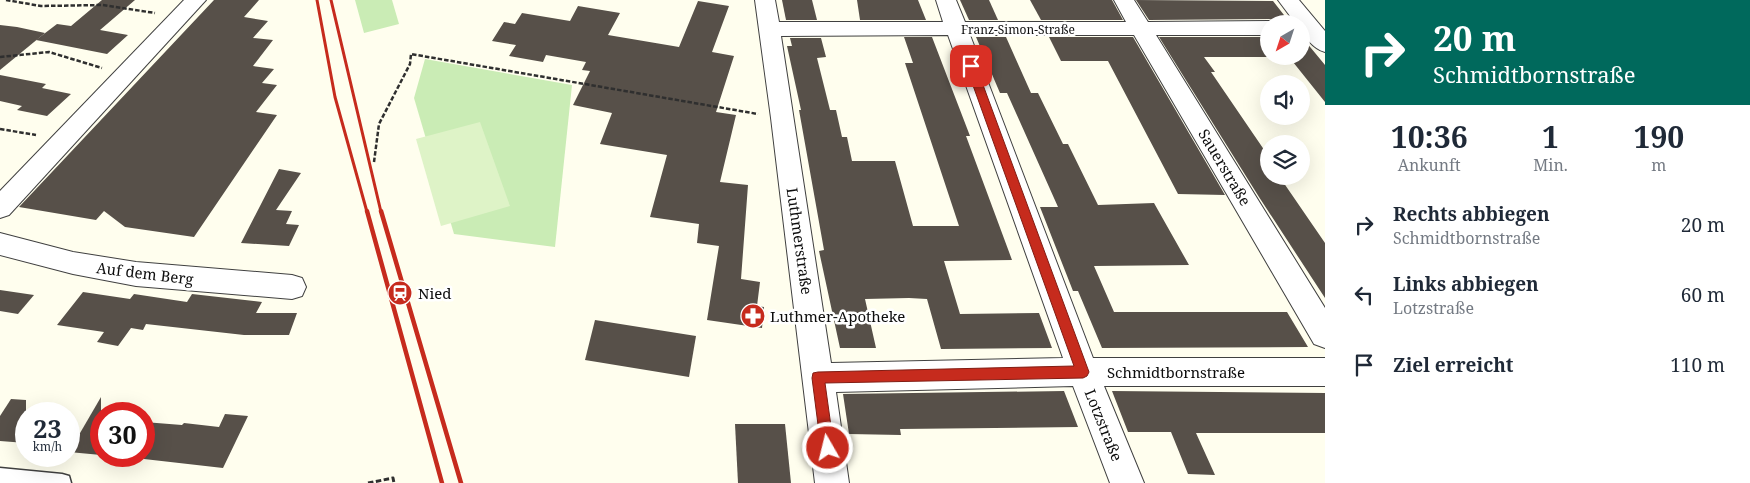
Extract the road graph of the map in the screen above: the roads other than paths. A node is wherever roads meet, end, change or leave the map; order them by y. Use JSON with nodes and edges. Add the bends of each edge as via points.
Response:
{"nodes":[{"id":1,"x":764,"y":0,"type":"edge"},
{"id":2,"x":946,"y":0,"type":"edge"},
{"id":3,"x":1124,"y":0,"type":"edge"},
{"id":4,"x":1288,"y":0,"type":"edge"},
{"id":5,"x":188,"y":8,"type":"edge"},
{"id":6,"x":1260,"y":28,"type":"edge"},
{"id":7,"x":1313,"y":28,"type":"edge"},
{"id":8,"x":768,"y":29,"type":"junction"},
{"id":9,"x":1143,"y":29,"type":"junction"},
{"id":10,"x":958,"y":30,"type":"junction"},
{"id":11,"x":1325,"y":45,"type":"edge"},
{"id":12,"x":0,"y":208,"type":"edge"},
{"id":13,"x":0,"y":244,"type":"edge"},
{"id":14,"x":292,"y":287,"type":"dead end"},
{"id":15,"x":1325,"y":335,"type":"edge"},
{"id":16,"x":1083,"y":372,"type":"junction"},
{"id":17,"x":1325,"y":372,"type":"edge"},
{"id":18,"x":818,"y":378,"type":"junction"},
{"id":19,"x":0,"y":478,"type":"edge"},
{"id":20,"x":62,"y":483,"type":"edge"},
{"id":21,"x":832,"y":483,"type":"edge"},
{"id":22,"x":1127,"y":483,"type":"edge"}],
"edges":[{"from":1,"to":8,"type":"street","name":"Luthmerstraße"},
{"from":2,"to":10,"type":"street","name":"Lotzstraße"},
{"from":3,"to":9,"type":"street","name":"Sauerstraße"},
{"from":4,"to":7,"type":"street"},
{"from":5,"to":12,"type":"street"},
{"from":6,"to":9,"type":"street","name":"Franz-Simon-Straße"},
{"from":7,"to":11,"type":"street"},
{"from":8,"to":10,"type":"street","name":"Franz-Simon-Straße"},
{"from":8,"to":18,"type":"street","name":"Luthmerstraße"},
{"from":9,"to":10,"type":"street","name":"Franz-Simon-Straße"},
{"from":9,"to":15,"type":"street","name":"Sauerstraße"},
{"from":10,"to":16,"type":"street","name":"Lotzstraße"},
{"from":13,"to":14,"type":"street","name":"Auf dem Berg","via":[[73,263],[136,274]]},
{"from":16,"to":17,"type":"street","name":"Schmidtbornstraße"},
{"from":16,"to":18,"type":"street","name":"Schmidtbornstraße"},
{"from":16,"to":22,"type":"street","name":"Lotzstraße"},
{"from":18,"to":21,"type":"street","name":"Luthmerstraße"},
{"from":19,"to":20,"type":"lane"}]}
